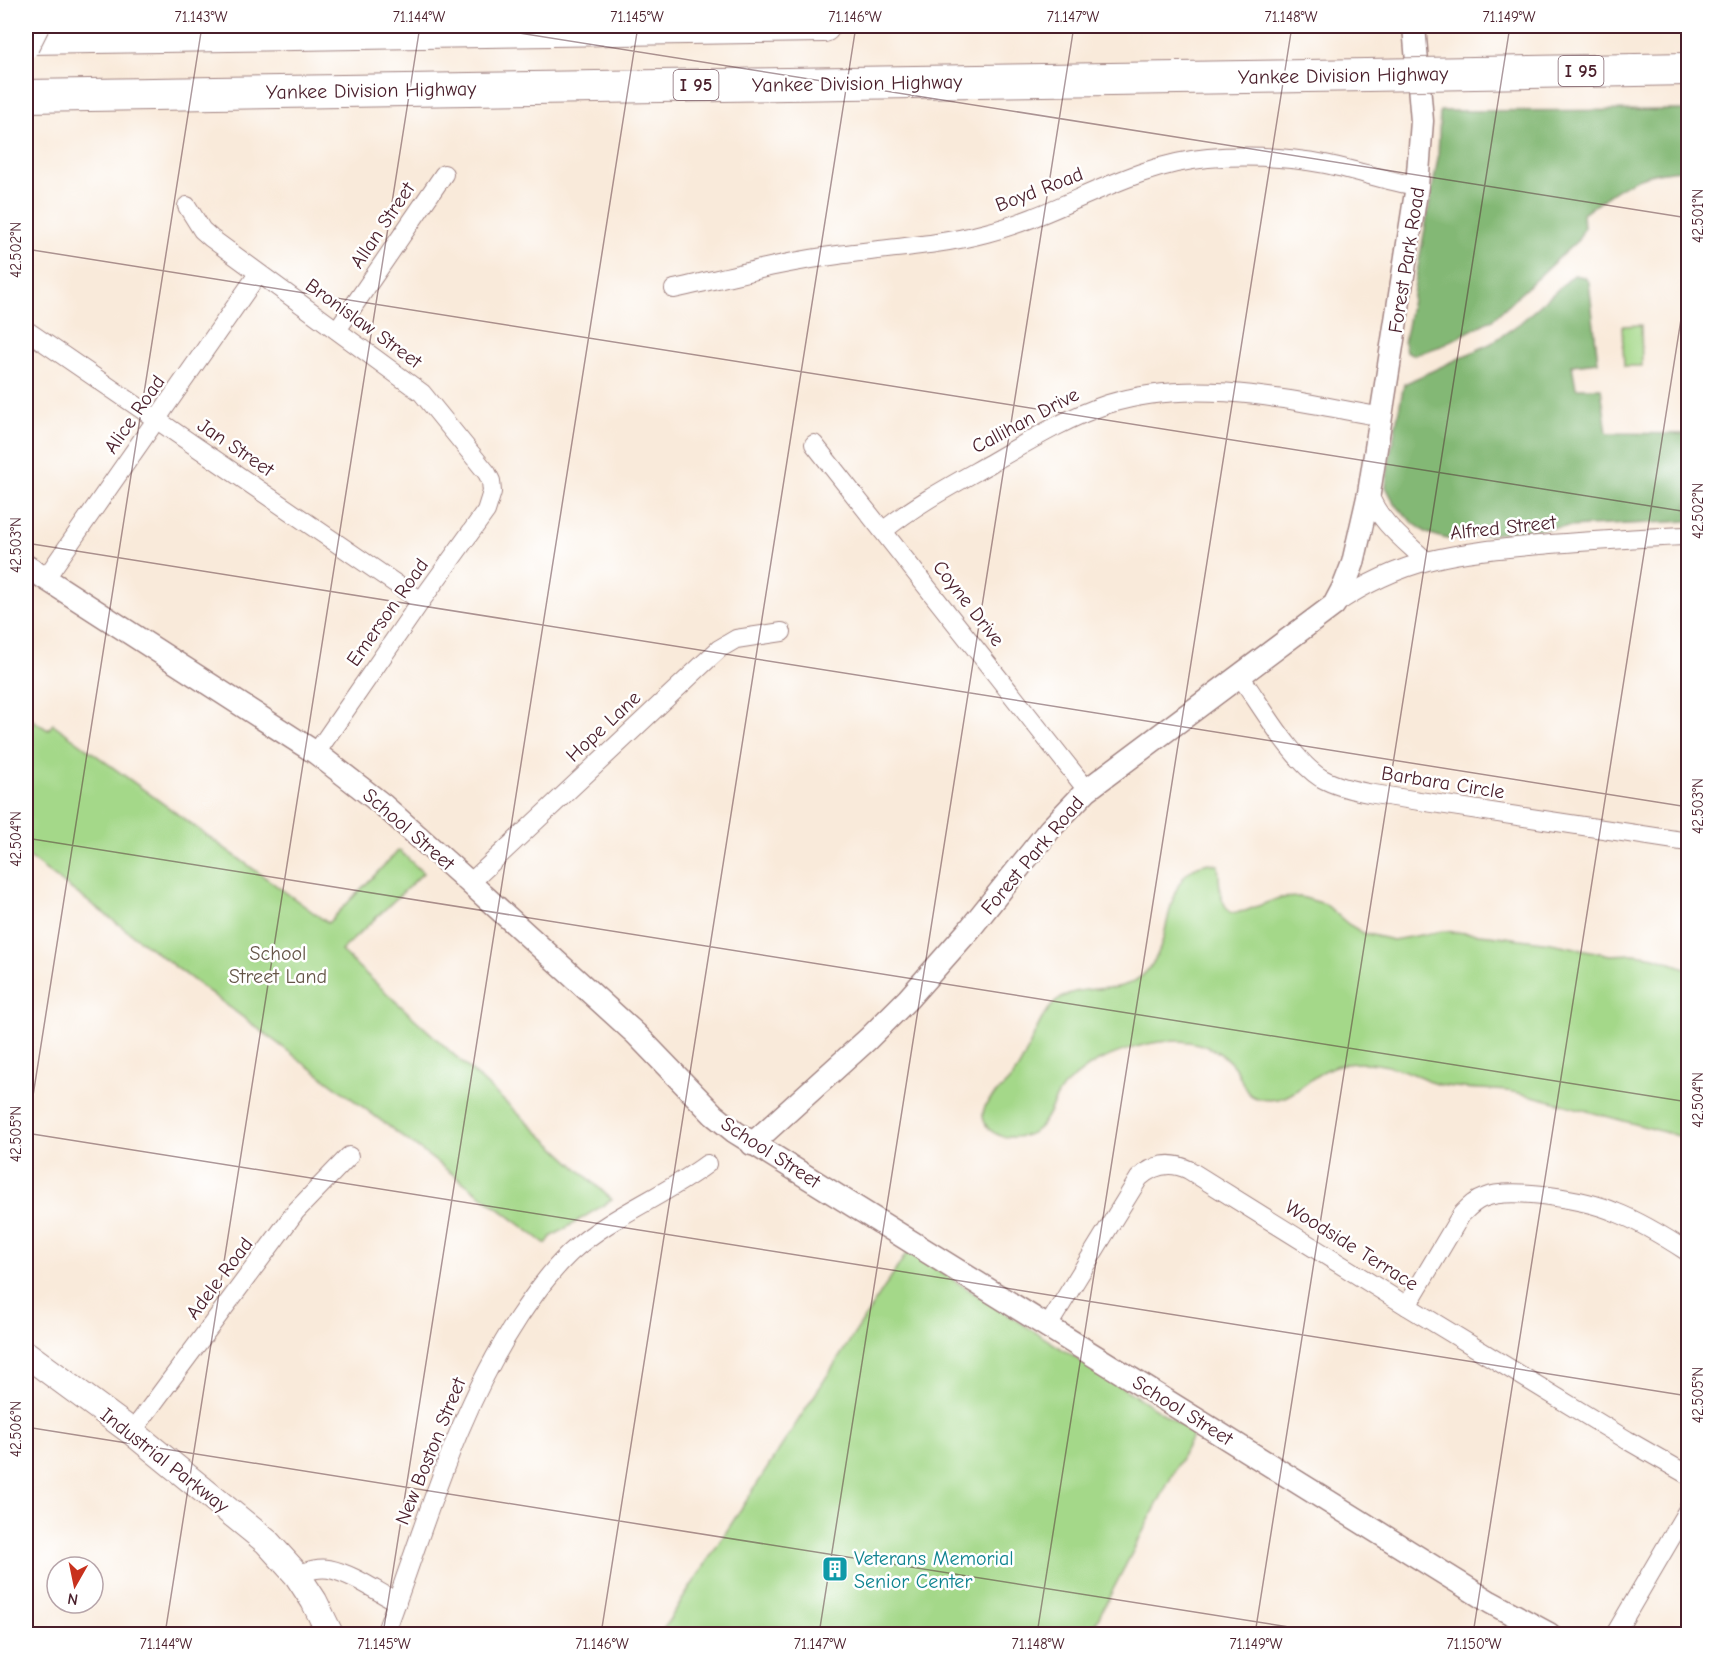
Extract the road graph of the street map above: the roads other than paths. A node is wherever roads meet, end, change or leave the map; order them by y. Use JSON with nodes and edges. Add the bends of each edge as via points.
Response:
{"nodes":[{"id":1,"x":36,"y":26,"type":"edge"},
{"id":2,"x":824,"y":26,"type":"edge"},
{"id":3,"x":1414,"y":26,"type":"edge"},
{"id":4,"x":26,"y":38,"type":"edge"},
{"id":5,"x":26,"y":46,"type":"edge"},
{"id":6,"x":1689,"y":69,"type":"edge"},
{"id":7,"x":26,"y":96,"type":"edge"},
{"id":8,"x":444,"y":174,"type":"dead end"},
{"id":9,"x":1418,"y":186,"type":"junction"},
{"id":10,"x":187,"y":206,"type":"dead end"},
{"id":11,"x":258,"y":274,"type":"junction"},
{"id":12,"x":674,"y":289,"type":"dead end"},
{"id":13,"x":26,"y":330,"type":"edge"},
{"id":14,"x":337,"y":330,"type":"junction"},
{"id":15,"x":1382,"y":417,"type":"junction"},
{"id":16,"x":157,"y":421,"type":"junction"},
{"id":17,"x":814,"y":444,"type":"dead end"},
{"id":18,"x":1369,"y":493,"type":"junction"},
{"id":19,"x":492,"y":495,"type":"joint"},
{"id":20,"x":883,"y":531,"type":"junction"},
{"id":21,"x":1689,"y":536,"type":"edge"},
{"id":22,"x":1425,"y":560,"type":"junction"},
{"id":23,"x":26,"y":566,"type":"edge"},
{"id":24,"x":45,"y":579,"type":"junction"},
{"id":25,"x":421,"y":601,"type":"junction"},
{"id":26,"x":1334,"y":604,"type":"junction"},
{"id":27,"x":782,"y":632,"type":"dead end"},
{"id":28,"x":1240,"y":676,"type":"junction"},
{"id":29,"x":316,"y":753,"type":"junction"},
{"id":30,"x":1087,"y":790,"type":"junction"},
{"id":31,"x":1689,"y":842,"type":"edge"},
{"id":32,"x":470,"y":883,"type":"junction"},
{"id":33,"x":752,"y":1144,"type":"junction"},
{"id":34,"x":349,"y":1156,"type":"dead end"},
{"id":35,"x":707,"y":1164,"type":"dead end"},
{"id":36,"x":1689,"y":1252,"type":"edge"},
{"id":37,"x":1407,"y":1306,"type":"junction"},
{"id":38,"x":1048,"y":1326,"type":"junction"},
{"id":39,"x":26,"y":1354,"type":"edge"},
{"id":40,"x":132,"y":1432,"type":"junction"},
{"id":41,"x":1689,"y":1475,"type":"edge"},
{"id":42,"x":1689,"y":1509,"type":"edge"},
{"id":43,"x":297,"y":1575,"type":"junction"},
{"id":44,"x":397,"y":1602,"type":"junction"},
{"id":45,"x":330,"y":1635,"type":"edge"},
{"id":46,"x":385,"y":1635,"type":"edge"},
{"id":47,"x":1549,"y":1635,"type":"edge"},
{"id":48,"x":1615,"y":1635,"type":"edge"}],
"edges":[{"from":1,"to":5,"type":"main road","bridge":true},
{"from":2,"to":4,"type":"highway"},
{"from":3,"to":9,"type":"street","name":"Forest Park Road","via":[[1422,122]]},
{"from":6,"to":7,"type":"highway","name":"Yankee Division Highway","number":"I 95","bridge":true},
{"from":8,"to":14,"type":"street","name":"Allan Street"},
{"from":9,"to":12,"type":"street","name":"Boyd Road","via":[[1296,160],[1191,160],[1138,173],[1040,216],[983,234],[790,262]]},
{"from":9,"to":15,"type":"street","name":"Forest Park Road"},
{"from":10,"to":11,"type":"street","name":"Bronislaw Street","via":[[208,236]]},
{"from":11,"to":14,"type":"street","name":"Bronislaw Street"},
{"from":11,"to":16,"type":"street","name":"Alice Road"},
{"from":13,"to":16,"type":"street","name":"Jan Street"},
{"from":14,"to":19,"type":"street","name":"Bronislaw Street","via":[[428,398],[487,473]]},
{"from":15,"to":18,"type":"street","name":"Forest Park Road"},
{"from":15,"to":20,"type":"street","name":"Callihan Drive","via":[[1211,391],[1181,391],[1125,400],[1043,433],[921,504]]},
{"from":16,"to":24,"type":"street","name":"Alice Road"},
{"from":16,"to":25,"type":"street","name":"Jan Street"},
{"from":17,"to":20,"type":"street","name":"Coyne Drive"},
{"from":18,"to":22,"type":"street","via":[[1390,526]]},
{"from":18,"to":26,"type":"street","name":"Forest Park Road","via":[[1350,571]]},
{"from":19,"to":25,"type":"street","name":"Emerson Road","via":[[483,517]]},
{"from":20,"to":30,"type":"street","name":"Coyne Drive"},
{"from":21,"to":22,"type":"street","name":"Alfred Street","via":[[1475,551]]},
{"from":22,"to":26,"type":"street","name":"Alfred Street","via":[[1378,578]]},
{"from":23,"to":24,"type":"street","name":"School Street"},
{"from":24,"to":29,"type":"street","name":"School Street"},
{"from":25,"to":29,"type":"street","name":"Emerson Road"},
{"from":26,"to":28,"type":"street","name":"Forest Park Road"},
{"from":27,"to":32,"type":"street","name":"Hope Lane","via":[[736,639],[719,649]]},
{"from":28,"to":30,"type":"street","name":"Forest Park Road"},
{"from":28,"to":31,"type":"street","name":"Barbara Circle","via":[[1300,760],[1330,783],[1374,794]]},
{"from":29,"to":32,"type":"street","name":"School Street","via":[[383,805]]},
{"from":30,"to":33,"type":"street","name":"Forest Park Road","via":[[908,999]]},
{"from":32,"to":33,"type":"street","name":"School Street","via":[[636,1034],[714,1115]]},
{"from":33,"to":38,"type":"street","name":"School Street"},
{"from":34,"to":40,"type":"street","name":"Adele Road","via":[[296,1211]]},
{"from":35,"to":44,"type":"street","name":"New Boston Street","via":[[588,1238],[562,1262],[525,1308],[464,1419]]},
{"from":36,"to":37,"type":"street","via":[[1649,1227],[1602,1207],[1532,1195],[1490,1196],[1472,1204],[1461,1215]]},
{"from":37,"to":38,"type":"street","name":"Woodside Terrace","via":[[1189,1170],[1162,1165],[1139,1178]]},
{"from":37,"to":41,"type":"street","name":"Woodside Terrace"},
{"from":38,"to":47,"type":"street","name":"School Street","via":[[1426,1563]]},
{"from":39,"to":40,"type":"main road","name":"Industrial Parkway"},
{"from":40,"to":43,"type":"main road","name":"Industrial Parkway","via":[[267,1542]]},
{"from":42,"to":48,"type":"street"},
{"from":43,"to":44,"type":"street","via":[[328,1569]]},
{"from":43,"to":45,"type":"main road","name":"Industrial Parkway"},
{"from":44,"to":46,"type":"street","name":"New Boston Street"}]}
